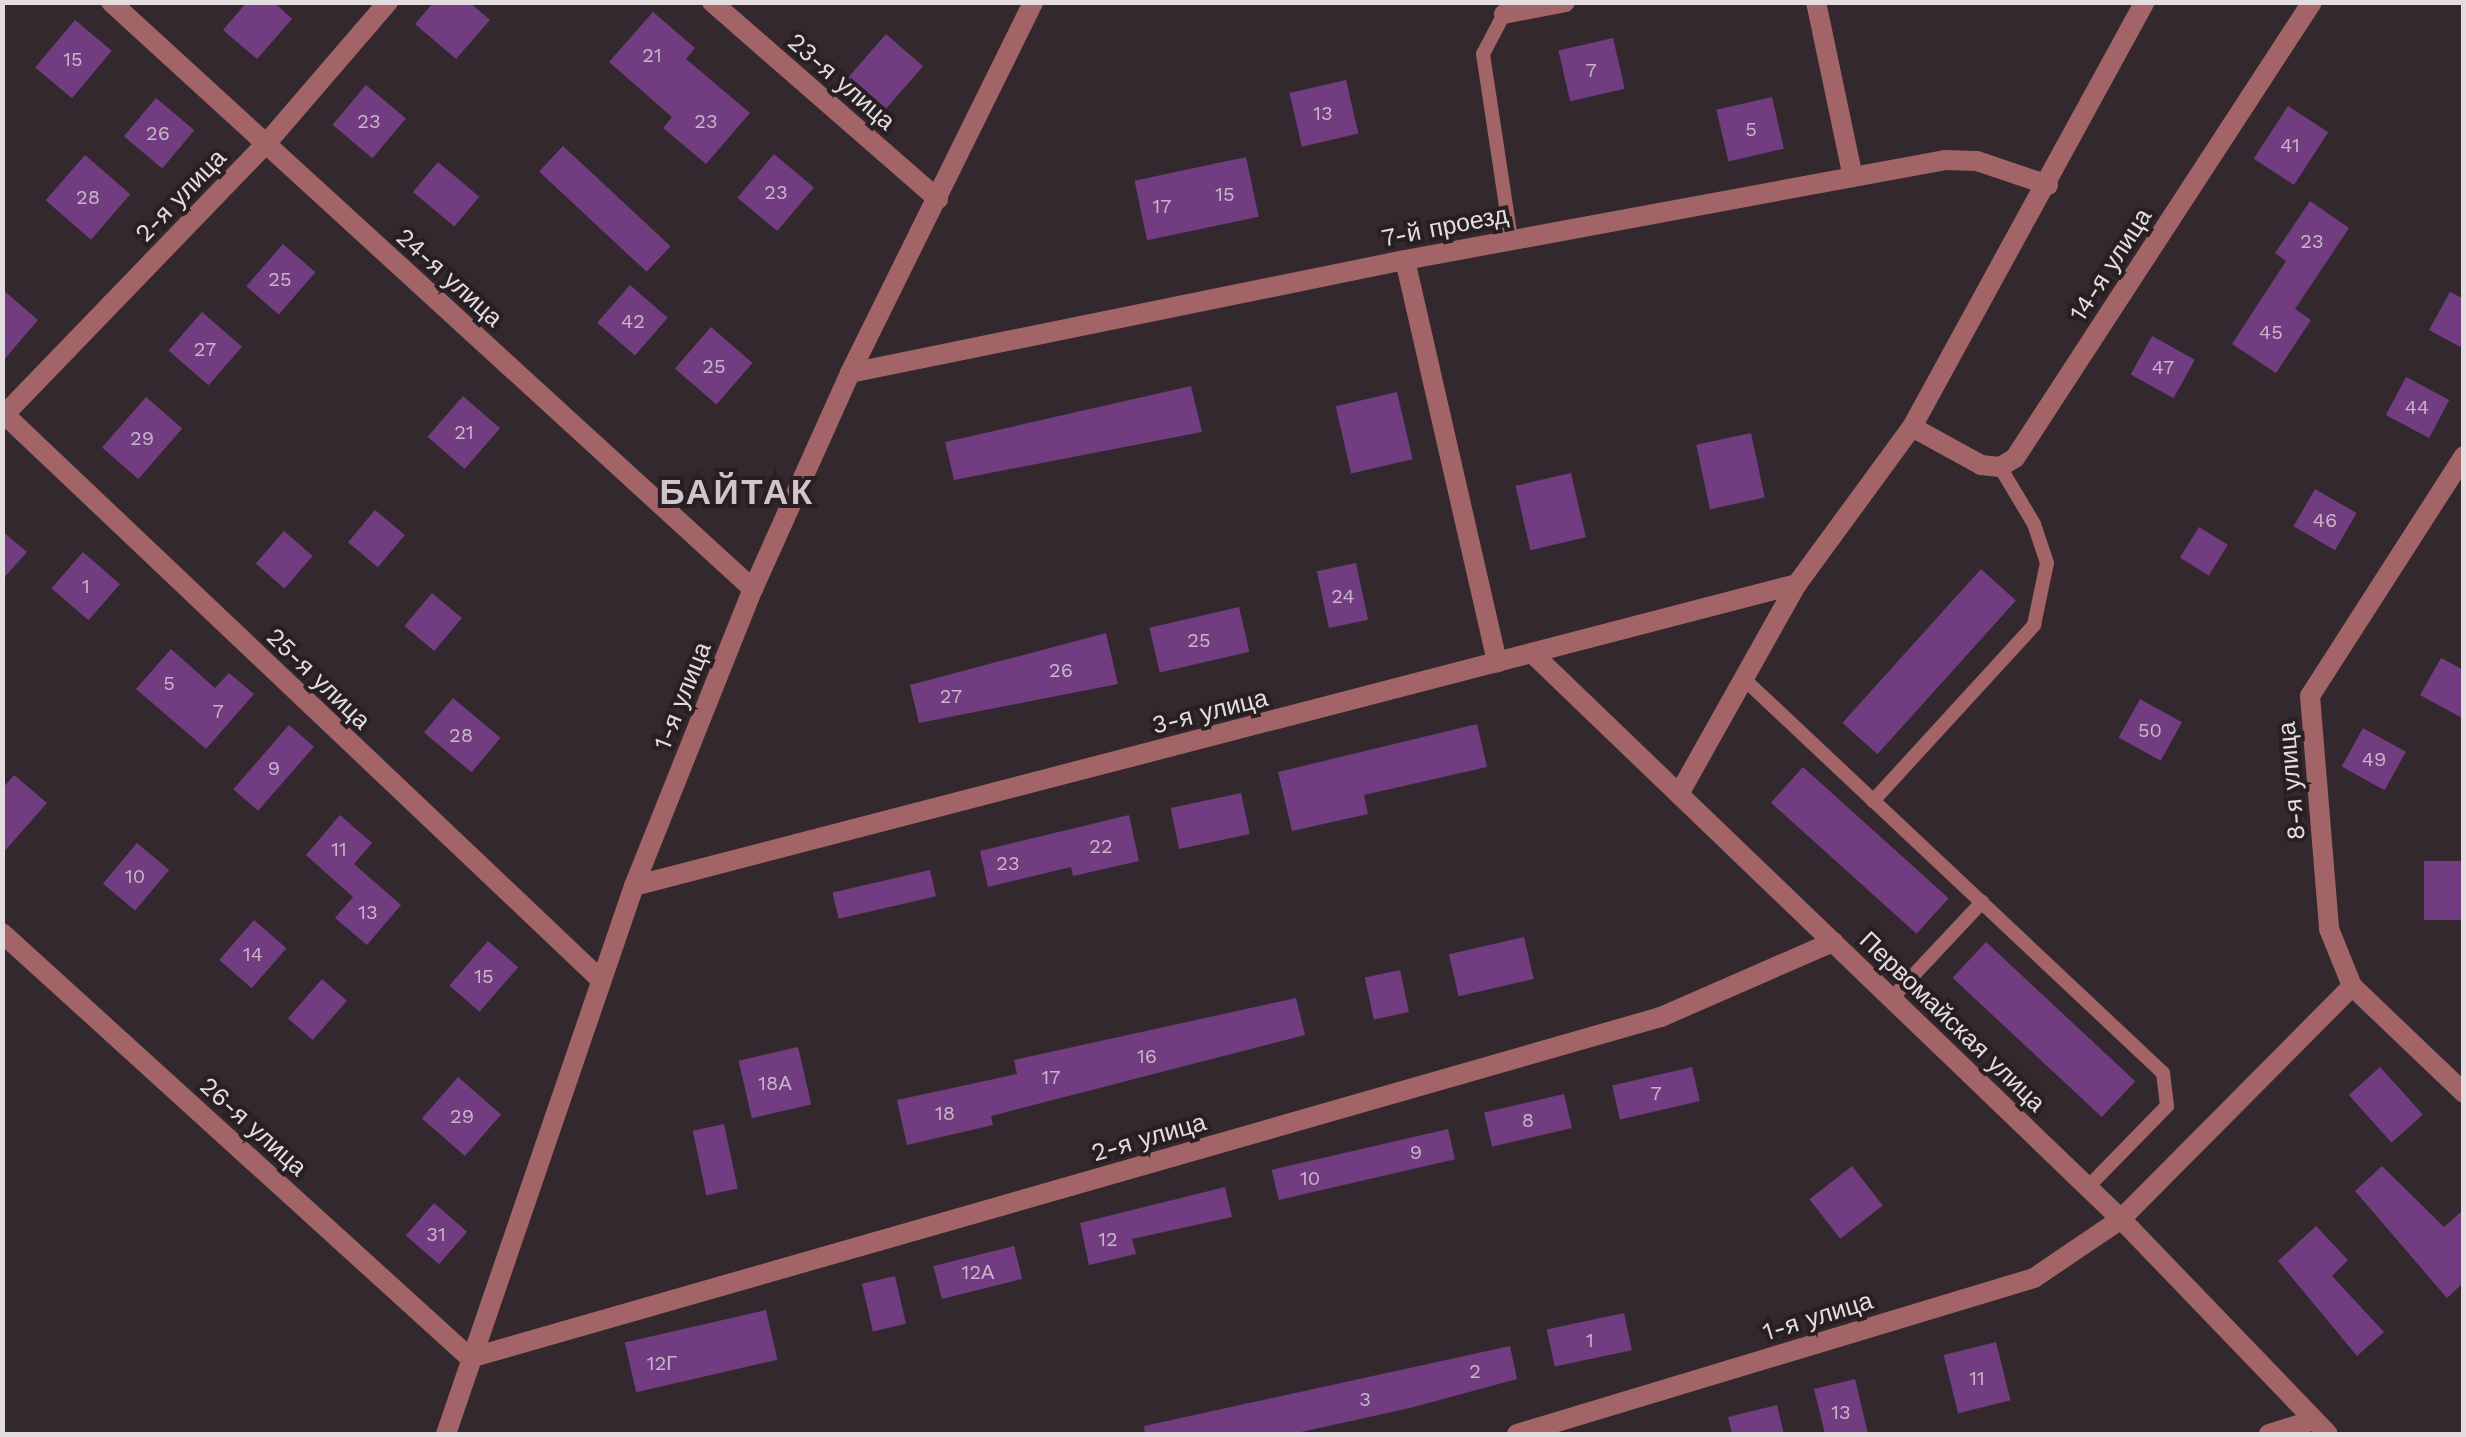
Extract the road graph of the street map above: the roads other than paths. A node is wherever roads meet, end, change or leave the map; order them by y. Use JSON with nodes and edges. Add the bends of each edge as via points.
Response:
{"nodes":[{"id":1,"x":111,"y":2,"type":"edge"},
{"id":2,"x":388,"y":2,"type":"edge"},
{"id":3,"x":712,"y":2,"type":"edge"},
{"id":4,"x":1033,"y":2,"type":"edge"},
{"id":5,"x":1566,"y":2,"type":"edge"},
{"id":6,"x":1816,"y":2,"type":"edge"},
{"id":7,"x":2145,"y":2,"type":"edge"},
{"id":8,"x":2312,"y":2,"type":"edge"},
{"id":9,"x":1504,"y":14,"type":"joint"},
{"id":10,"x":265,"y":144,"type":"junction"},
{"id":11,"x":1852,"y":177,"type":"junction"},
{"id":12,"x":2048,"y":185,"type":"junction"},
{"id":13,"x":938,"y":200,"type":"junction"},
{"id":14,"x":1511,"y":240,"type":"junction"},
{"id":15,"x":1404,"y":260,"type":"junction"},
{"id":16,"x":850,"y":373,"type":"junction"},
{"id":17,"x":3,"y":414,"type":"edge"},
{"id":18,"x":1912,"y":426,"type":"junction"},
{"id":19,"x":2464,"y":456,"type":"edge"},
{"id":20,"x":2000,"y":467,"type":"junction"},
{"id":21,"x":1797,"y":584,"type":"junction"},
{"id":22,"x":753,"y":589,"type":"junction"},
{"id":23,"x":1533,"y":654,"type":"junction"},
{"id":24,"x":1497,"y":663,"type":"junction"},
{"id":25,"x":1744,"y":679,"type":"junction"},
{"id":26,"x":1678,"y":794,"type":"junction"},
{"id":27,"x":1874,"y":801,"type":"junction"},
{"id":28,"x":634,"y":886,"type":"junction"},
{"id":29,"x":1982,"y":902,"type":"junction"},
{"id":30,"x":2,"y":933,"type":"edge"},
{"id":31,"x":1834,"y":942,"type":"junction"},
{"id":32,"x":601,"y":980,"type":"junction"},
{"id":33,"x":2352,"y":986,"type":"junction"},
{"id":34,"x":1892,"y":998,"type":"junction"},
{"id":35,"x":2464,"y":1094,"type":"edge"},
{"id":36,"x":2088,"y":1187,"type":"junction"},
{"id":37,"x":2121,"y":1219,"type":"junction"},
{"id":38,"x":470,"y":1358,"type":"junction"},
{"id":39,"x":2321,"y":1427,"type":"edge"},
{"id":40,"x":446,"y":1434,"type":"edge"},
{"id":41,"x":1516,"y":1434,"type":"edge"},
{"id":42,"x":2269,"y":1434,"type":"edge"}],
"edges":[{"from":1,"to":10,"type":"street","name":"24-я улица"},
{"from":2,"to":10,"type":"street","name":"2-я улица"},
{"from":3,"to":13,"type":"street","name":"23-я улица"},
{"from":4,"to":13,"type":"street","name":"1-я улица"},
{"from":5,"to":9,"type":"street"},
{"from":6,"to":11,"type":"street"},
{"from":7,"to":12,"type":"street"},
{"from":8,"to":20,"type":"street","name":"14-я улица","via":[[2016,458]]},
{"from":9,"to":14,"type":"lane","via":[[1483,54]]},
{"from":10,"to":17,"type":"street","name":"2-я улица"},
{"from":10,"to":22,"type":"street","name":"24-я улица"},
{"from":11,"to":12,"type":"street","name":"7-й проезд","via":[[1961,161]]},
{"from":11,"to":14,"type":"street","name":"7-й проезд"},
{"from":12,"to":18,"type":"street"},
{"from":13,"to":16,"type":"street","name":"1-я улица"},
{"from":14,"to":15,"type":"street","name":"7-й проезд"},
{"from":15,"to":16,"type":"street","name":"7-й проезд"},
{"from":15,"to":24,"type":"street"},
{"from":16,"to":22,"type":"street","name":"1-я улица"},
{"from":17,"to":32,"type":"street","name":"25-я улица"},
{"from":18,"to":20,"type":"street","via":[[1980,465]]},
{"from":18,"to":21,"type":"street"},
{"from":19,"to":33,"type":"street","name":"8-я улица","via":[[2310,696],[2329,929]]},
{"from":20,"to":27,"type":"lane","via":[[2034,524],[2047,563],[2034,626]]},
{"from":21,"to":23,"type":"street","name":"3-я улица"},
{"from":21,"to":25,"type":"street"},
{"from":22,"to":28,"type":"street","name":"1-я улица"},
{"from":23,"to":24,"type":"street","name":"3-я улица"},
{"from":23,"to":26,"type":"street","name":"Первомайская улица"},
{"from":24,"to":28,"type":"street","name":"3-я улица"},
{"from":25,"to":26,"type":"street"},
{"from":25,"to":27,"type":"lane"},
{"from":26,"to":31,"type":"street","name":"Первомайская улица"},
{"from":27,"to":29,"type":"lane"},
{"from":28,"to":32,"type":"street","name":"1-я улица"},
{"from":29,"to":34,"type":"lane"},
{"from":29,"to":36,"type":"lane","via":[[2163,1073],[2167,1106]]},
{"from":30,"to":38,"type":"street","name":"26-я улица"},
{"from":31,"to":34,"type":"street","name":"Первомайская улица"},
{"from":31,"to":38,"type":"street","name":"2-я улица","via":[[1662,1017]]},
{"from":32,"to":38,"type":"street","name":"1-я улица"},
{"from":33,"to":35,"type":"street","name":"8-я улица"},
{"from":33,"to":37,"type":"street","name":"1-я улица"},
{"from":34,"to":36,"type":"street","name":"Первомайская улица"},
{"from":36,"to":37,"type":"street","name":"Первомайская улица"},
{"from":37,"to":39,"type":"street","name":"Первомайская улица"},
{"from":37,"to":41,"type":"street","name":"1-я улица","via":[[2034,1278]]},
{"from":38,"to":40,"type":"street","name":"1-я улица"},
{"from":39,"to":42,"type":"street"}]}
